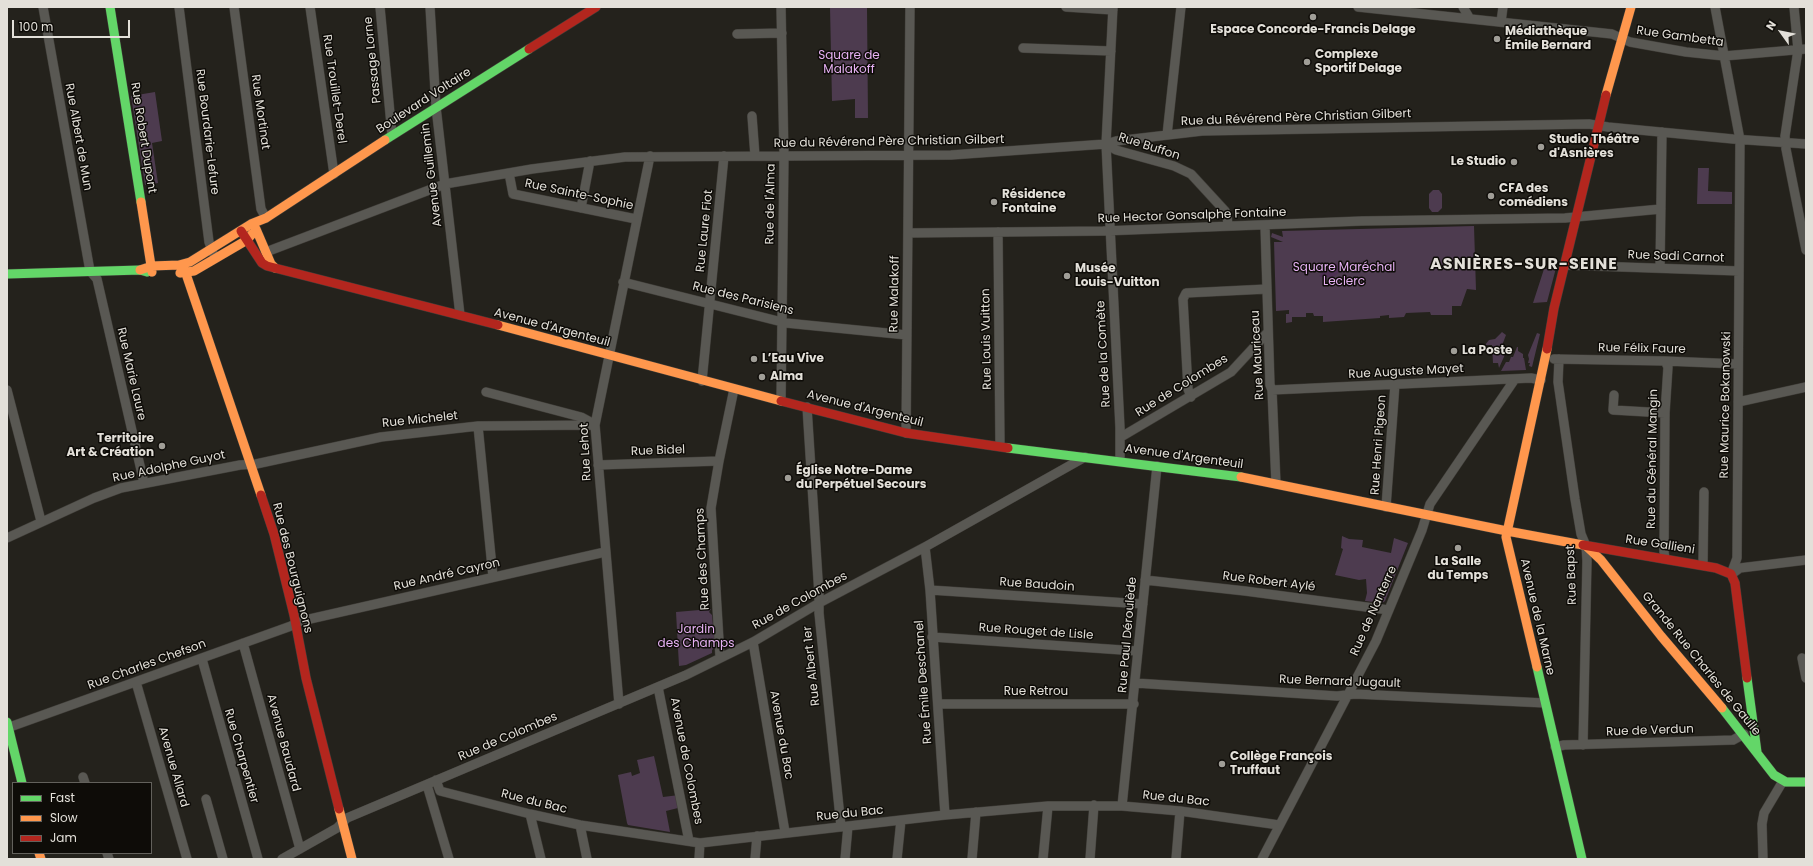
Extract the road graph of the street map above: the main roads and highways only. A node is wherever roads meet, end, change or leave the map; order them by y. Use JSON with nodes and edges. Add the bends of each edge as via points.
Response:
{"nodes":[{"id":1,"x":110,"y":7,"type":"edge"},
{"id":2,"x":596,"y":7,"type":"edge"},
{"id":3,"x":1631,"y":7,"type":"edge"},
{"id":4,"x":254,"y":226,"type":"junction"},
{"id":5,"x":241,"y":231,"type":"junction"},
{"id":6,"x":247,"y":240,"type":"junction"},
{"id":7,"x":275,"y":268,"type":"junction"},
{"id":8,"x":184,"y":269,"type":"junction"},
{"id":9,"x":152,"y":270,"type":"junction"},
{"id":10,"x":7,"y":274,"type":"edge"},
{"id":11,"x":1508,"y":531,"type":"junction"},
{"id":12,"x":1586,"y":546,"type":"junction"},
{"id":13,"x":8,"y":726,"type":"edge"},
{"id":14,"x":1757,"y":752,"type":"junction"},
{"id":15,"x":22,"y":782,"type":"edge"},
{"id":16,"x":1806,"y":782,"type":"edge"},
{"id":17,"x":352,"y":859,"type":"edge"},
{"id":18,"x":1582,"y":859,"type":"edge"}],
"edges":[{"from":1,"to":9,"type":"main road","name":"Rue Robert Dupont"},
{"from":2,"to":4,"type":"main road","name":"Boulevard Voltaire","via":[[392,135]]},
{"from":3,"to":11,"type":"main road","name":"Avenue de la Marne","via":[[1598,125],[1564,265]]},
{"from":4,"to":5,"type":"main road","name":"Boulevard Voltaire"},
{"from":4,"to":6,"type":"main road","name":"Boulevard Voltaire"},
{"from":4,"to":7,"type":"main road"},
{"from":5,"to":6,"type":"main road","name":"Avenue d'Argenteuil"},
{"from":5,"to":8,"type":"main road","name":"Boulevard Voltaire"},
{"from":6,"to":7,"type":"main road","name":"Avenue d'Argenteuil","via":[[263,264]]},
{"from":6,"to":8,"type":"main road","name":"Boulevard Voltaire","via":[[194,271]]},
{"from":7,"to":11,"type":"main road","name":"Avenue d'Argenteuil","via":[[906,433],[1245,477]]},
{"from":8,"to":9,"type":"main road"},
{"from":8,"to":17,"type":"main road","name":"Rue des Bourguignons","via":[[274,534],[306,678]]},
{"from":9,"to":10,"type":"main road"},
{"from":11,"to":12,"type":"main road","name":"Rue Gallieni"},
{"from":11,"to":18,"type":"main road","name":"Avenue de la Marne","via":[[1506,541]]},
{"from":12,"to":14,"type":"main road","name":"Grande Rue Charles de Gaulle","via":[[1601,560]]},
{"from":12,"to":14,"type":"main road","name":"Rue Gallieni","via":[[1703,564],[1731,574],[1735,583]]},
{"from":13,"to":15,"type":"main road"},
{"from":14,"to":16,"type":"main road","name":"Grande Rue Charles de Gaulle","via":[[1774,775],[1783,781]]}]}
